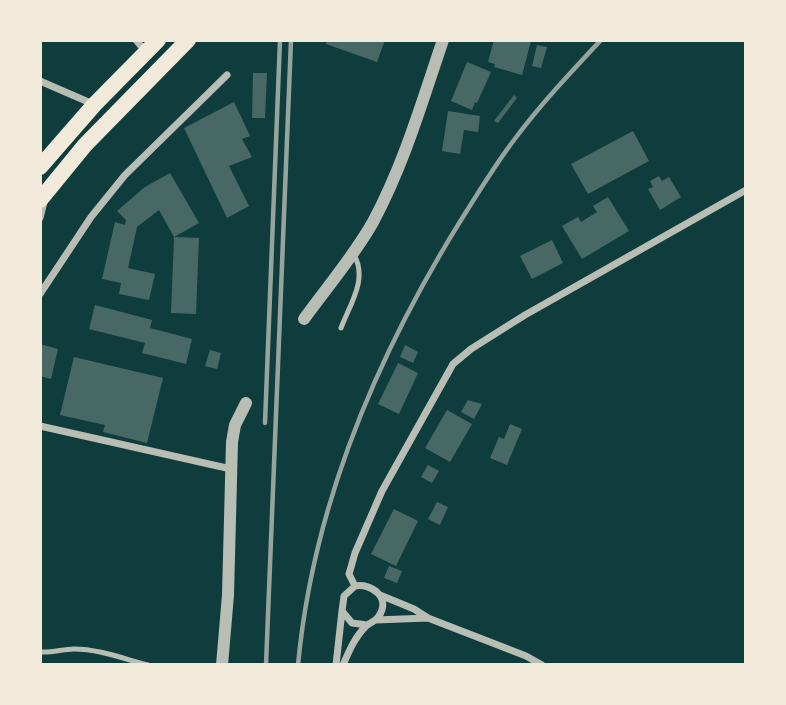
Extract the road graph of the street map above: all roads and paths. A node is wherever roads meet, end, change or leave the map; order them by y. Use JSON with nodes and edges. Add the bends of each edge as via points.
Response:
{"nodes":[{"id":1,"x":158,"y":40,"type":"edge"},
{"id":2,"x":188,"y":40,"type":"edge"},
{"id":3,"x":443,"y":40,"type":"edge"},
{"id":4,"x":141,"y":46,"type":"edge"},
{"id":5,"x":227,"y":75,"type":"dead end"},
{"id":6,"x":40,"y":81,"type":"edge"},
{"id":7,"x":94,"y":104,"type":"junction"},
{"id":8,"x":40,"y":167,"type":"edge"},
{"id":9,"x":746,"y":190,"type":"edge"},
{"id":10,"x":43,"y":196,"type":"edge"},
{"id":11,"x":40,"y":218,"type":"edge"},
{"id":12,"x":352,"y":253,"type":"junction"},
{"id":13,"x":40,"y":294,"type":"edge"},
{"id":14,"x":304,"y":319,"type":"dead end"},
{"id":15,"x":341,"y":328,"type":"dead end"},
{"id":16,"x":246,"y":402,"type":"dead end"},
{"id":17,"x":40,"y":426,"type":"edge"},
{"id":18,"x":232,"y":469,"type":"junction"},
{"id":19,"x":355,"y":586,"type":"junction"},
{"id":20,"x":380,"y":595,"type":"junction"},
{"id":21,"x":342,"y":611,"type":"junction"},
{"id":22,"x":428,"y":618,"type":"junction"},
{"id":23,"x":376,"y":620,"type":"junction"},
{"id":24,"x":368,"y":625,"type":"junction"},
{"id":25,"x":40,"y":652,"type":"edge"},
{"id":26,"x":148,"y":665,"type":"edge"},
{"id":27,"x":222,"y":665,"type":"edge"},
{"id":28,"x":336,"y":665,"type":"edge"},
{"id":29,"x":343,"y":665,"type":"edge"},
{"id":30,"x":542,"y":665,"type":"edge"}],
"edges":[{"from":1,"to":4,"type":"main road"},
{"from":2,"to":10,"type":"main road","via":[[85,145]]},
{"from":3,"to":12,"type":"street","via":[[398,168]]},
{"from":4,"to":7,"type":"main road"},
{"from":5,"to":13,"type":"street","via":[[125,175]]},
{"from":6,"to":7,"type":"street"},
{"from":7,"to":8,"type":"main road"},
{"from":9,"to":19,"type":"street","via":[[525,315],[453,364],[382,491],[355,553],[349,575]]},
{"from":10,"to":11,"type":"street"},
{"from":12,"to":14,"type":"street"},
{"from":12,"to":15,"type":"lane","via":[[361,278]]},
{"from":16,"to":18,"type":"street","via":[[233,431]]},
{"from":17,"to":18,"type":"street"},
{"from":18,"to":27,"type":"street"},
{"from":19,"to":20,"type":"street","via":[[369,586]]},
{"from":19,"to":21,"type":"street","via":[[344,596]]},
{"from":20,"to":22,"type":"street"},
{"from":20,"to":23,"type":"street","via":[[383,608]]},
{"from":21,"to":24,"type":"street","via":[[352,623]]},
{"from":21,"to":28,"type":"street"},
{"from":22,"to":23,"type":"street"},
{"from":22,"to":30,"type":"street"},
{"from":23,"to":24,"type":"street"},
{"from":24,"to":29,"type":"street"},
{"from":25,"to":26,"type":"lane","via":[[82,649]]}]}
